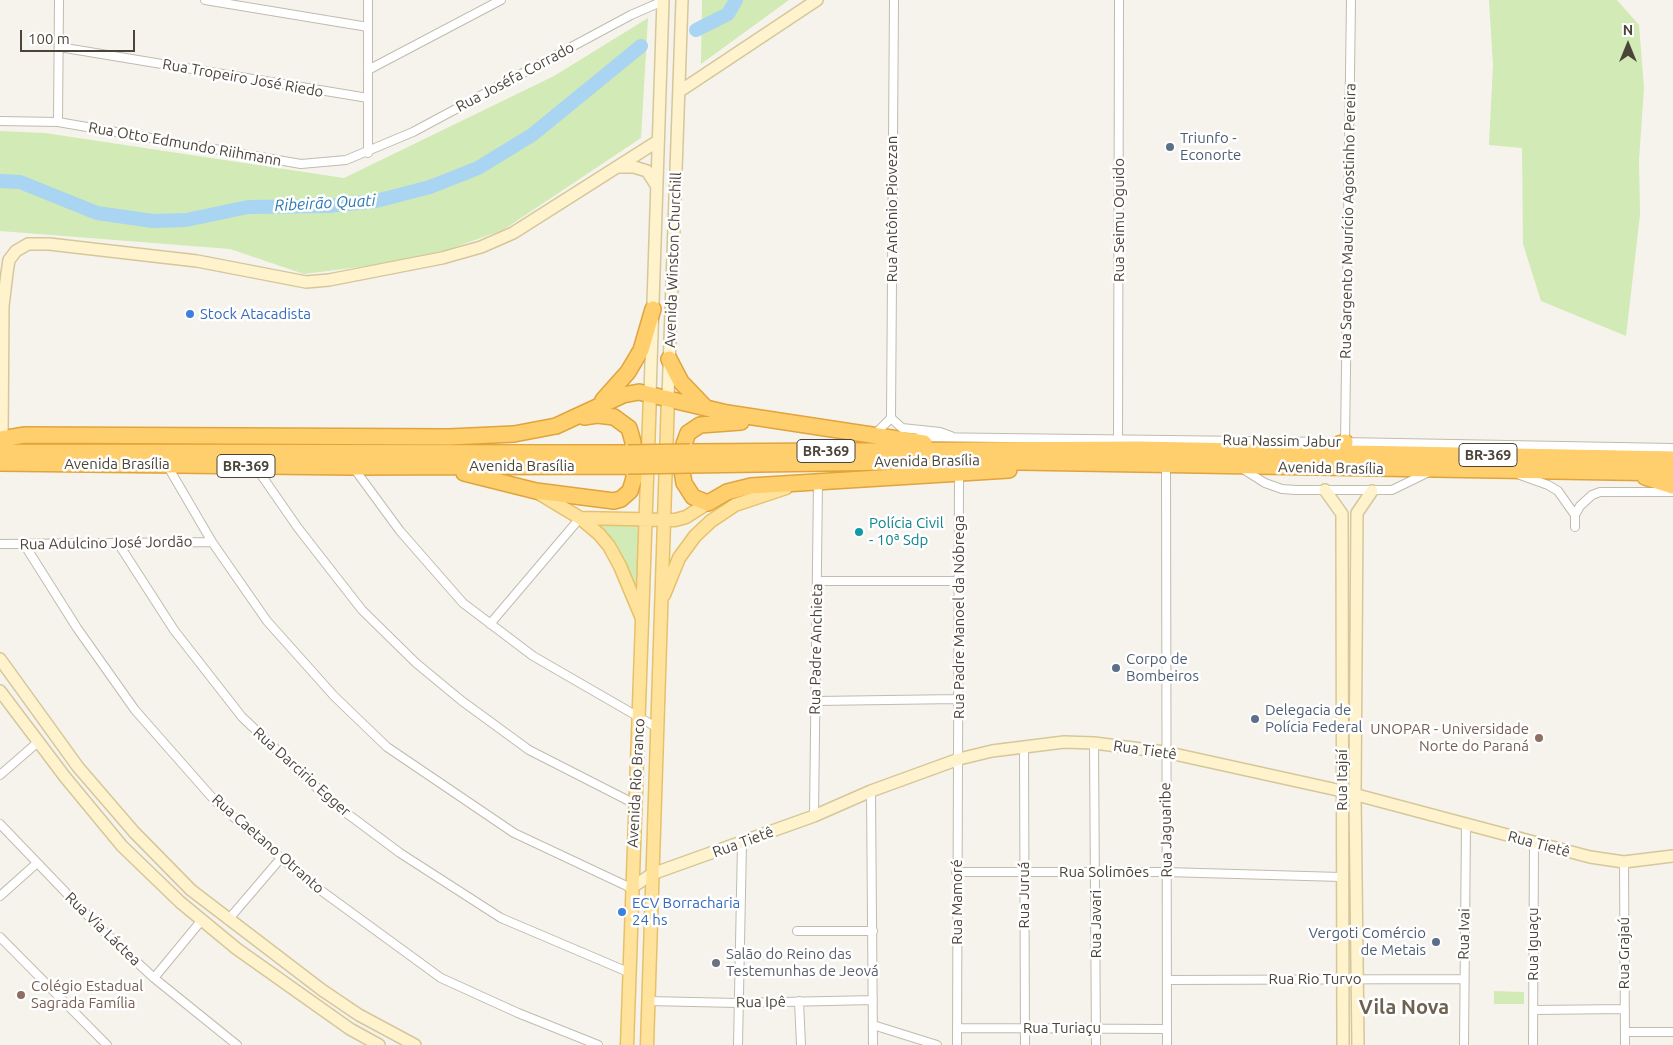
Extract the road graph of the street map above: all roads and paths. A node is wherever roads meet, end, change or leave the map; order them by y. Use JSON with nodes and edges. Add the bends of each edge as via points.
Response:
{"nodes":[{"id":1,"x":59,"y":0,"type":"edge"},
{"id":2,"x":205,"y":0,"type":"edge"},
{"id":3,"x":368,"y":0,"type":"edge"},
{"id":4,"x":501,"y":0,"type":"edge"},
{"id":5,"x":682,"y":0,"type":"edge"},
{"id":6,"x":817,"y":0,"type":"edge"},
{"id":7,"x":894,"y":0,"type":"edge"},
{"id":8,"x":1119,"y":0,"type":"edge"},
{"id":9,"x":1351,"y":0,"type":"edge"},
{"id":10,"x":663,"y":1,"type":"edge"},
{"id":11,"x":368,"y":27,"type":"junction"},
{"id":12,"x":59,"y":47,"type":"junction"},
{"id":13,"x":368,"y":70,"type":"junction"},
{"id":14,"x":680,"y":91,"type":"junction"},
{"id":15,"x":368,"y":98,"type":"junction"},
{"id":16,"x":0,"y":121,"type":"edge"},
{"id":17,"x":58,"y":122,"type":"junction"},
{"id":18,"x":658,"y":141,"type":"junction"},
{"id":19,"x":368,"y":153,"type":"junction"},
{"id":20,"x":619,"y":167,"type":"junction"},
{"id":21,"x":656,"y":185,"type":"junction"},
{"id":22,"x":652,"y":309,"type":"junction"},
{"id":23,"x":669,"y":358,"type":"junction"},
{"id":24,"x":650,"y":394,"type":"junction"},
{"id":25,"x":668,"y":398,"type":"junction"},
{"id":26,"x":706,"y":408,"type":"junction"},
{"id":27,"x":590,"y":411,"type":"junction"},
{"id":28,"x":575,"y":418,"type":"junction"},
{"id":29,"x":891,"y":418,"type":"junction"},
{"id":30,"x":783,"y":421,"type":"junction"},
{"id":31,"x":875,"y":434,"type":"junction"},
{"id":32,"x":296,"y":436,"type":"junction"},
{"id":33,"x":1118,"y":440,"type":"junction"},
{"id":34,"x":1344,"y":442,"type":"junction"},
{"id":35,"x":1,"y":443,"type":"edge"},
{"id":36,"x":958,"y":444,"type":"junction"},
{"id":37,"x":1519,"y":445,"type":"junction"},
{"id":38,"x":1673,"y":448,"type":"edge"},
{"id":39,"x":374,"y":454,"type":"junction"},
{"id":40,"x":1303,"y":454,"type":"junction"},
{"id":41,"x":1583,"y":456,"type":"junction"},
{"id":42,"x":690,"y":458,"type":"junction"},
{"id":43,"x":628,"y":459,"type":"junction"},
{"id":44,"x":1673,"y":460,"type":"edge"},
{"id":45,"x":0,"y":464,"type":"edge"},
{"id":46,"x":167,"y":464,"type":"junction"},
{"id":47,"x":1100,"y":464,"type":"junction"},
{"id":48,"x":255,"y":466,"type":"junction"},
{"id":49,"x":1166,"y":466,"type":"junction"},
{"id":50,"x":1239,"y":466,"type":"junction"},
{"id":51,"x":353,"y":467,"type":"junction"},
{"id":52,"x":432,"y":467,"type":"junction"},
{"id":53,"x":1432,"y":470,"type":"junction"},
{"id":54,"x":1506,"y":470,"type":"junction"},
{"id":55,"x":1624,"y":472,"type":"junction"},
{"id":56,"x":1673,"y":473,"type":"edge"},
{"id":57,"x":960,"y":474,"type":"junction"},
{"id":58,"x":814,"y":482,"type":"junction"},
{"id":59,"x":1673,"y":486,"type":"edge"},
{"id":60,"x":1325,"y":490,"type":"junction"},
{"id":61,"x":536,"y":491,"type":"junction"},
{"id":62,"x":1372,"y":491,"type":"junction"},
{"id":63,"x":1673,"y":492,"type":"edge"},
{"id":64,"x":708,"y":503,"type":"junction"},
{"id":65,"x":1357,"y":513,"type":"junction"},
{"id":66,"x":1342,"y":514,"type":"junction"},
{"id":67,"x":1575,"y":515,"type":"junction"},
{"id":68,"x":580,"y":518,"type":"junction"},
{"id":69,"x":647,"y":520,"type":"junction"},
{"id":70,"x":664,"y":520,"type":"junction"},
{"id":71,"x":1574,"y":527,"type":"dead end"},
{"id":72,"x":212,"y":542,"type":"junction"},
{"id":73,"x":118,"y":543,"type":"junction"},
{"id":74,"x":0,"y":544,"type":"edge"},
{"id":75,"x":24,"y":544,"type":"junction"},
{"id":76,"x":817,"y":581,"type":"junction"},
{"id":77,"x":958,"y":581,"type":"junction"},
{"id":78,"x":659,"y":607,"type":"junction"},
{"id":79,"x":643,"y":621,"type":"junction"},
{"id":80,"x":490,"y":624,"type":"junction"},
{"id":81,"x":0,"y":659,"type":"edge"},
{"id":82,"x":14,"y":680,"type":"junction"},
{"id":83,"x":0,"y":690,"type":"edge"},
{"id":84,"x":959,"y":699,"type":"junction"},
{"id":85,"x":816,"y":701,"type":"junction"},
{"id":86,"x":638,"y":719,"type":"junction"},
{"id":87,"x":656,"y":727,"type":"junction"},
{"id":88,"x":38,"y":742,"type":"junction"},
{"id":89,"x":1094,"y":743,"type":"junction"},
{"id":90,"x":1024,"y":746,"type":"junction"},
{"id":91,"x":1165,"y":752,"type":"junction"},
{"id":92,"x":958,"y":759,"type":"junction"},
{"id":93,"x":78,"y":767,"type":"junction"},
{"id":94,"x":0,"y":775,"type":"edge"},
{"id":95,"x":65,"y":777,"type":"junction"},
{"id":96,"x":871,"y":790,"type":"junction"},
{"id":97,"x":1342,"y":791,"type":"junction"},
{"id":98,"x":1355,"y":795,"type":"junction"},
{"id":99,"x":635,"y":804,"type":"junction"},
{"id":100,"x":814,"y":816,"type":"junction"},
{"id":101,"x":0,"y":824,"type":"edge"},
{"id":102,"x":1466,"y":824,"type":"junction"},
{"id":103,"x":742,"y":842,"type":"junction"},
{"id":104,"x":1534,"y":843,"type":"junction"},
{"id":105,"x":1673,"y":856,"type":"edge"},
{"id":106,"x":281,"y":858,"type":"junction"},
{"id":107,"x":1624,"y":862,"type":"junction"},
{"id":108,"x":37,"y":863,"type":"junction"},
{"id":109,"x":956,"y":872,"type":"junction"},
{"id":110,"x":1024,"y":872,"type":"junction"},
{"id":111,"x":1166,"y":872,"type":"junction"},
{"id":112,"x":652,"y":874,"type":"junction"},
{"id":113,"x":1095,"y":874,"type":"junction"},
{"id":114,"x":1341,"y":877,"type":"junction"},
{"id":115,"x":631,"y":888,"type":"junction"},
{"id":116,"x":191,"y":890,"type":"junction"},
{"id":117,"x":0,"y":896,"type":"edge"},
{"id":118,"x":180,"y":902,"type":"junction"},
{"id":119,"x":228,"y":920,"type":"junction"},
{"id":120,"x":201,"y":921,"type":"junction"},
{"id":121,"x":797,"y":931,"type":"dead end"},
{"id":122,"x":873,"y":931,"type":"junction"},
{"id":123,"x":248,"y":936,"type":"junction"},
{"id":124,"x":0,"y":937,"type":"edge"},
{"id":125,"x":237,"y":949,"type":"junction"},
{"id":126,"x":628,"y":972,"type":"junction"},
{"id":127,"x":154,"y":978,"type":"junction"},
{"id":128,"x":1342,"y":979,"type":"junction"},
{"id":129,"x":1358,"y":979,"type":"junction"},
{"id":130,"x":1464,"y":979,"type":"junction"},
{"id":131,"x":1167,"y":980,"type":"junction"},
{"id":132,"x":873,"y":1000,"type":"junction"},
{"id":133,"x":648,"y":1001,"type":"junction"},
{"id":134,"x":799,"y":1001,"type":"junction"},
{"id":135,"x":737,"y":1003,"type":"junction"},
{"id":136,"x":1624,"y":1009,"type":"junction"},
{"id":137,"x":1533,"y":1010,"type":"junction"},
{"id":138,"x":360,"y":1015,"type":"junction"},
{"id":139,"x":873,"y":1025,"type":"junction"},
{"id":140,"x":350,"y":1028,"type":"junction"},
{"id":141,"x":957,"y":1028,"type":"junction"},
{"id":142,"x":1025,"y":1028,"type":"junction"},
{"id":143,"x":1096,"y":1028,"type":"junction"},
{"id":144,"x":1167,"y":1028,"type":"junction"},
{"id":145,"x":1625,"y":1032,"type":"junction"},
{"id":146,"x":1673,"y":1032,"type":"edge"},
{"id":147,"x":107,"y":1045,"type":"edge"},
{"id":148,"x":237,"y":1045,"type":"edge"},
{"id":149,"x":379,"y":1045,"type":"edge"},
{"id":150,"x":414,"y":1045,"type":"edge"},
{"id":151,"x":598,"y":1045,"type":"edge"},
{"id":152,"x":627,"y":1045,"type":"edge"},
{"id":153,"x":647,"y":1045,"type":"edge"},
{"id":154,"x":738,"y":1045,"type":"edge"},
{"id":155,"x":801,"y":1045,"type":"edge"},
{"id":156,"x":873,"y":1045,"type":"edge"},
{"id":157,"x":937,"y":1045,"type":"edge"},
{"id":158,"x":957,"y":1045,"type":"edge"},
{"id":159,"x":1025,"y":1045,"type":"edge"},
{"id":160,"x":1096,"y":1045,"type":"edge"},
{"id":161,"x":1167,"y":1045,"type":"edge"},
{"id":162,"x":1343,"y":1045,"type":"edge"},
{"id":163,"x":1358,"y":1045,"type":"edge"},
{"id":164,"x":1464,"y":1045,"type":"edge"},
{"id":165,"x":1533,"y":1045,"type":"edge"},
{"id":166,"x":1625,"y":1045,"type":"edge"}],
"edges":[{"from":1,"to":12,"type":"street"},
{"from":2,"to":11,"type":"street"},
{"from":3,"to":11,"type":"street"},
{"from":4,"to":13,"type":"street"},
{"from":5,"to":14,"type":"street","name":"Avenida Winston Churchill"},
{"from":6,"to":14,"type":"street"},
{"from":7,"to":29,"type":"street","name":"Rua Antônio Piovezan"},
{"from":8,"to":33,"type":"street","name":"Rua Seimu Oguido"},
{"from":9,"to":34,"type":"street","name":"Rua Sargento Maurício Agostinho Pereira"},
{"from":10,"to":18,"type":"street","name":"Avenida Winston Churchill"},
{"from":10,"to":19,"type":"street","name":"Rua Joséfa Corrado"},
{"from":11,"to":13,"type":"street"},
{"from":12,"to":15,"type":"street","name":"Rua Tropeiro José Riedo"},
{"from":12,"to":17,"type":"street"},
{"from":13,"to":15,"type":"street"},
{"from":14,"to":23,"type":"street","name":"Avenida Winston Churchill"},
{"from":15,"to":19,"type":"street"},
{"from":16,"to":17,"type":"street","name":"Rua Otto Edmundo Riihmann"},
{"from":17,"to":19,"type":"street","name":"Rua Otto Edmundo Riihmann","via":[[301,164],[346,160]]},
{"from":18,"to":20,"type":"street"},
{"from":18,"to":21,"type":"street","name":"Avenida Winston Churchill"},
{"from":20,"to":21,"type":"street","via":[[647,171]]},
{"from":20,"to":35,"type":"street","via":[[513,233],[481,247],[329,280],[306,282],[197,261],[28,244],[9,260],[6,273]]},
{"from":21,"to":22,"type":"street","name":"Avenida Winston Churchill"},
{"from":22,"to":24,"type":"street","name":"Avenida Winston Churchill"},
{"from":22,"to":27,"type":"highway","via":[[641,350],[628,372]]},
{"from":23,"to":25,"type":"street","name":"Avenida Winston Churchill"},
{"from":23,"to":26,"type":"highway","via":[[682,382]]},
{"from":24,"to":25,"type":"highway"},
{"from":24,"to":27,"type":"highway","via":[[623,395]]},
{"from":24,"to":69,"type":"main road","name":"Avenida Winston Churchill"},
{"from":25,"to":26,"type":"highway"},
{"from":25,"to":70,"type":"main road","name":"Avenida Winston Churchill"},
{"from":26,"to":30,"type":"highway"},
{"from":27,"to":28,"type":"highway"},
{"from":28,"to":32,"type":"highway","via":[[556,426],[514,434]]},
{"from":28,"to":61,"type":"highway","via":[[607,415],[629,428],[634,442],[634,478],[630,491],[614,501]]},
{"from":29,"to":31,"type":"street"},
{"from":29,"to":36,"type":"street","name":"Rua Nassim Jabur","via":[[902,428],[940,432]]},
{"from":30,"to":31,"type":"highway"},
{"from":30,"to":64,"type":"highway","via":[[700,424],[688,433],[684,444],[684,483],[693,497]]},
{"from":31,"to":36,"type":"highway"},
{"from":32,"to":35,"type":"highway","via":[[25,435]]},
{"from":32,"to":39,"type":"highway"},
{"from":33,"to":34,"type":"street","name":"Rua Nassim Jabur"},
{"from":33,"to":36,"type":"street","name":"Rua Nassim Jabur"},
{"from":34,"to":37,"type":"street","name":"Rua Nassim Jabur"},
{"from":34,"to":40,"type":"highway"},
{"from":35,"to":39,"type":"highway","name":"Avenida Brasília","number":"BR-369"},
{"from":36,"to":40,"type":"highway","name":"Avenida Brasília","number":"BR-369"},
{"from":36,"to":42,"type":"highway","name":"Avenida Brasília","number":"BR-369"},
{"from":37,"to":38,"type":"street","name":"Rua Nassim Jabur"},
{"from":37,"to":41,"type":"highway"},
{"from":39,"to":43,"type":"highway","name":"Avenida Brasília","number":"BR-369"},
{"from":40,"to":41,"type":"highway","name":"Avenida Brasília","number":"BR-369"},
{"from":41,"to":44,"type":"highway","name":"Avenida Brasília","number":"BR-369"},
{"from":42,"to":43,"type":"highway","name":"Avenida Brasília","number":"BR-369","bridge":true},
{"from":42,"to":47,"type":"highway","name":"Avenida Brasília","number":"BR-369"},
{"from":43,"to":52,"type":"highway","name":"Avenida Brasília","number":"BR-369"},
{"from":45,"to":46,"type":"highway","name":"Avenida Brasília","number":"BR-369"},
{"from":46,"to":48,"type":"highway","name":"Avenida Brasília","number":"BR-369"},
{"from":46,"to":72,"type":"street"},
{"from":47,"to":49,"type":"highway","name":"Avenida Brasília","number":"BR-369"},
{"from":47,"to":57,"type":"highway"},
{"from":48,"to":51,"type":"highway","name":"Avenida Brasília","number":"BR-369"},
{"from":48,"to":99,"type":"street","via":[[362,610],[416,662],[462,701],[529,750]]},
{"from":49,"to":50,"type":"highway","name":"Avenida Brasília","number":"BR-369"},
{"from":49,"to":91,"type":"street","name":"Rua Jaguaribe"},
{"from":50,"to":53,"type":"highway","name":"Avenida Brasília","number":"BR-369"},
{"from":50,"to":60,"type":"street","via":[[1265,483],[1282,489]]},
{"from":51,"to":52,"type":"highway","name":"Avenida Brasília","number":"BR-369"},
{"from":51,"to":80,"type":"street","via":[[400,531],[463,603]]},
{"from":52,"to":61,"type":"highway"},
{"from":53,"to":54,"type":"highway","name":"Avenida Brasília","number":"BR-369"},
{"from":53,"to":62,"type":"street","via":[[1392,490]]},
{"from":54,"to":55,"type":"highway","name":"Avenida Brasília","number":"BR-369"},
{"from":54,"to":67,"type":"street","via":[[1548,485],[1563,497]]},
{"from":55,"to":56,"type":"highway","name":"Avenida Brasília","number":"BR-369"},
{"from":55,"to":59,"type":"highway"},
{"from":57,"to":58,"type":"highway"},
{"from":57,"to":77,"type":"street","name":"Rua Padre Manoel da Nóbrega"},
{"from":58,"to":64,"type":"highway","via":[[739,488]]},
{"from":58,"to":76,"type":"street","name":"Rua Padre Anchieta"},
{"from":58,"to":78,"type":"main road","via":[[735,505],[711,521],[679,558]]},
{"from":60,"to":62,"type":"street"},
{"from":60,"to":66,"type":"street"},
{"from":61,"to":68,"type":"main road"},
{"from":62,"to":65,"type":"street"},
{"from":63,"to":67,"type":"street","via":[[1600,492],[1585,500]]},
{"from":64,"to":70,"type":"main road","via":[[686,517]]},
{"from":65,"to":66,"type":"street"},
{"from":65,"to":98,"type":"street","name":"Rua Itajaí"},
{"from":66,"to":97,"type":"street","name":"Rua Itajaí"},
{"from":67,"to":71,"type":"street"},
{"from":68,"to":69,"type":"main road"},
{"from":68,"to":79,"type":"main road","via":[[609,546],[628,581]]},
{"from":68,"to":80,"type":"street"},
{"from":69,"to":70,"type":"main road"},
{"from":69,"to":79,"type":"main road","name":"Avenida Rio Branco"},
{"from":70,"to":78,"type":"main road","name":"Avenida Rio Branco"},
{"from":72,"to":73,"type":"street","name":"Rua Adulcino José Jordão"},
{"from":72,"to":115,"type":"street","via":[[266,622],[334,696],[387,747],[514,834]]},
{"from":73,"to":75,"type":"street","name":"Rua Adulcino José Jordão"},
{"from":73,"to":126,"type":"street","name":"Rua Darcirio Egger","via":[[174,630],[242,717],[336,806],[400,853],[501,918]]},
{"from":74,"to":75,"type":"street","name":"Rua Adulcino José Jordão"},
{"from":75,"to":106,"type":"street","name":"Rua Caetano Otranto","via":[[77,628],[135,710],[216,802]]},
{"from":76,"to":77,"type":"street"},
{"from":76,"to":85,"type":"street","name":"Rua Padre Anchieta"},
{"from":77,"to":84,"type":"street","name":"Rua Padre Manoel da Nóbrega"},
{"from":78,"to":87,"type":"main road","name":"Avenida Rio Branco"},
{"from":79,"to":86,"type":"main road","name":"Avenida Rio Branco"},
{"from":80,"to":86,"type":"street","via":[[533,656]]},
{"from":81,"to":82,"type":"street"},
{"from":82,"to":83,"type":"street"},
{"from":82,"to":93,"type":"street"},
{"from":83,"to":88,"type":"street"},
{"from":84,"to":85,"type":"street"},
{"from":84,"to":92,"type":"street","name":"Rua Padre Manoel da Nóbrega"},
{"from":85,"to":100,"type":"street","name":"Rua Padre Anchieta"},
{"from":86,"to":87,"type":"street"},
{"from":86,"to":99,"type":"main road","name":"Avenida Rio Branco"},
{"from":87,"to":112,"type":"main road","name":"Avenida Rio Branco"},
{"from":88,"to":94,"type":"street"},
{"from":88,"to":95,"type":"street"},
{"from":89,"to":90,"type":"street","name":"Rua Tietê"},
{"from":89,"to":91,"type":"street","name":"Rua Tietê"},
{"from":89,"to":113,"type":"street","name":"Rua Javari"},
{"from":90,"to":92,"type":"street","name":"Rua Tietê"},
{"from":90,"to":110,"type":"street","name":"Rua Juruá"},
{"from":91,"to":97,"type":"street","name":"Rua Tietê"},
{"from":91,"to":111,"type":"street","name":"Rua Jaguaribe"},
{"from":92,"to":96,"type":"street","name":"Rua Tietê"},
{"from":92,"to":109,"type":"street","name":"Rua Mamoré"},
{"from":93,"to":95,"type":"street"},
{"from":93,"to":116,"type":"street","via":[[134,832]]},
{"from":95,"to":118,"type":"street","via":[[122,846]]},
{"from":96,"to":100,"type":"street","name":"Rua Tietê"},
{"from":96,"to":122,"type":"street"},
{"from":97,"to":98,"type":"street","name":"Rua Tietê"},
{"from":97,"to":114,"type":"street","name":"Rua Itajaí"},
{"from":98,"to":102,"type":"street","name":"Rua Tietê"},
{"from":98,"to":129,"type":"street","name":"Rua Itajaí"},
{"from":99,"to":115,"type":"main road","name":"Avenida Rio Branco"},
{"from":100,"to":103,"type":"street","name":"Rua Tietê"},
{"from":101,"to":108,"type":"street","name":"Rua Via Láctea"},
{"from":102,"to":104,"type":"street","name":"Rua Tietê"},
{"from":102,"to":130,"type":"street","name":"Rua Ivai"},
{"from":103,"to":112,"type":"street","name":"Rua Tietê"},
{"from":103,"to":135,"type":"street"},
{"from":104,"to":107,"type":"street","name":"Rua Tietê"},
{"from":104,"to":137,"type":"street","name":"Rua Iguaçu"},
{"from":105,"to":107,"type":"street","name":"Rua Tietê"},
{"from":106,"to":119,"type":"street"},
{"from":106,"to":151,"type":"street","name":"Rua Caetano Otranto","via":[[441,978]]},
{"from":107,"to":136,"type":"street","name":"Rua Grajaú"},
{"from":108,"to":117,"type":"street"},
{"from":108,"to":127,"type":"street","name":"Rua Via Láctea"},
{"from":109,"to":110,"type":"street","name":"Rua Solimões"},
{"from":109,"to":141,"type":"street","name":"Rua Mamoré"},
{"from":110,"to":113,"type":"street","name":"Rua Solimões"},
{"from":110,"to":142,"type":"street","name":"Rua Juruá"},
{"from":111,"to":113,"type":"street","name":"Rua Solimões"},
{"from":111,"to":114,"type":"street","name":"Rua Solimões"},
{"from":111,"to":131,"type":"street","name":"Rua Jaguaribe"},
{"from":112,"to":115,"type":"street","name":"Rua Tietê"},
{"from":112,"to":133,"type":"main road","name":"Avenida Rio Branco"},
{"from":113,"to":143,"type":"street","name":"Rua Javari"},
{"from":114,"to":128,"type":"street","name":"Rua Itajaí"},
{"from":115,"to":126,"type":"main road","name":"Avenida Rio Branco"},
{"from":116,"to":118,"type":"street"},
{"from":116,"to":119,"type":"street"},
{"from":118,"to":120,"type":"street"},
{"from":119,"to":123,"type":"street"},
{"from":120,"to":125,"type":"street"},
{"from":120,"to":127,"type":"street"},
{"from":121,"to":122,"type":"street"},
{"from":122,"to":132,"type":"street"},
{"from":123,"to":125,"type":"street"},
{"from":123,"to":138,"type":"street"},
{"from":124,"to":147,"type":"street"},
{"from":125,"to":140,"type":"street"},
{"from":126,"to":152,"type":"main road","name":"Avenida Rio Branco"},
{"from":127,"to":148,"type":"street","name":"Rua Via Láctea"},
{"from":128,"to":129,"type":"street","name":"Rua Rio Turvo"},
{"from":128,"to":131,"type":"street","name":"Rua Rio Turvo"},
{"from":128,"to":162,"type":"street","name":"Rua Itajaí"},
{"from":129,"to":130,"type":"street","name":"Rua Rio Turvo"},
{"from":129,"to":163,"type":"street","name":"Rua Itajaí"},
{"from":130,"to":164,"type":"street","name":"Rua Ivai"},
{"from":131,"to":144,"type":"street","name":"Rua Jaguaribe"},
{"from":132,"to":134,"type":"street","name":"Rua Ipê"},
{"from":132,"to":139,"type":"street"},
{"from":133,"to":135,"type":"street","name":"Rua Ipê"},
{"from":133,"to":153,"type":"main road","name":"Avenida Rio Branco"},
{"from":134,"to":135,"type":"street","name":"Rua Ipê"},
{"from":134,"to":155,"type":"street"},
{"from":135,"to":154,"type":"street"},
{"from":136,"to":137,"type":"street"},
{"from":136,"to":145,"type":"street","name":"Rua Grajaú"},
{"from":137,"to":165,"type":"street","name":"Rua Iguaçu"},
{"from":138,"to":140,"type":"street"},
{"from":138,"to":150,"type":"street"},
{"from":139,"to":156,"type":"street"},
{"from":139,"to":157,"type":"street"},
{"from":140,"to":149,"type":"street"},
{"from":141,"to":142,"type":"street","name":"Rua Turiaçu"},
{"from":141,"to":158,"type":"street","name":"Rua Mamoré"},
{"from":142,"to":143,"type":"street","name":"Rua Turiaçu"},
{"from":142,"to":159,"type":"street","name":"Rua Juruá"},
{"from":143,"to":144,"type":"street","name":"Rua Turiaçu"},
{"from":143,"to":160,"type":"street","name":"Rua Javari"},
{"from":144,"to":161,"type":"street","name":"Rua Jaguaribe"},
{"from":145,"to":146,"type":"street"},
{"from":145,"to":166,"type":"street","name":"Rua Grajaú"}]}
